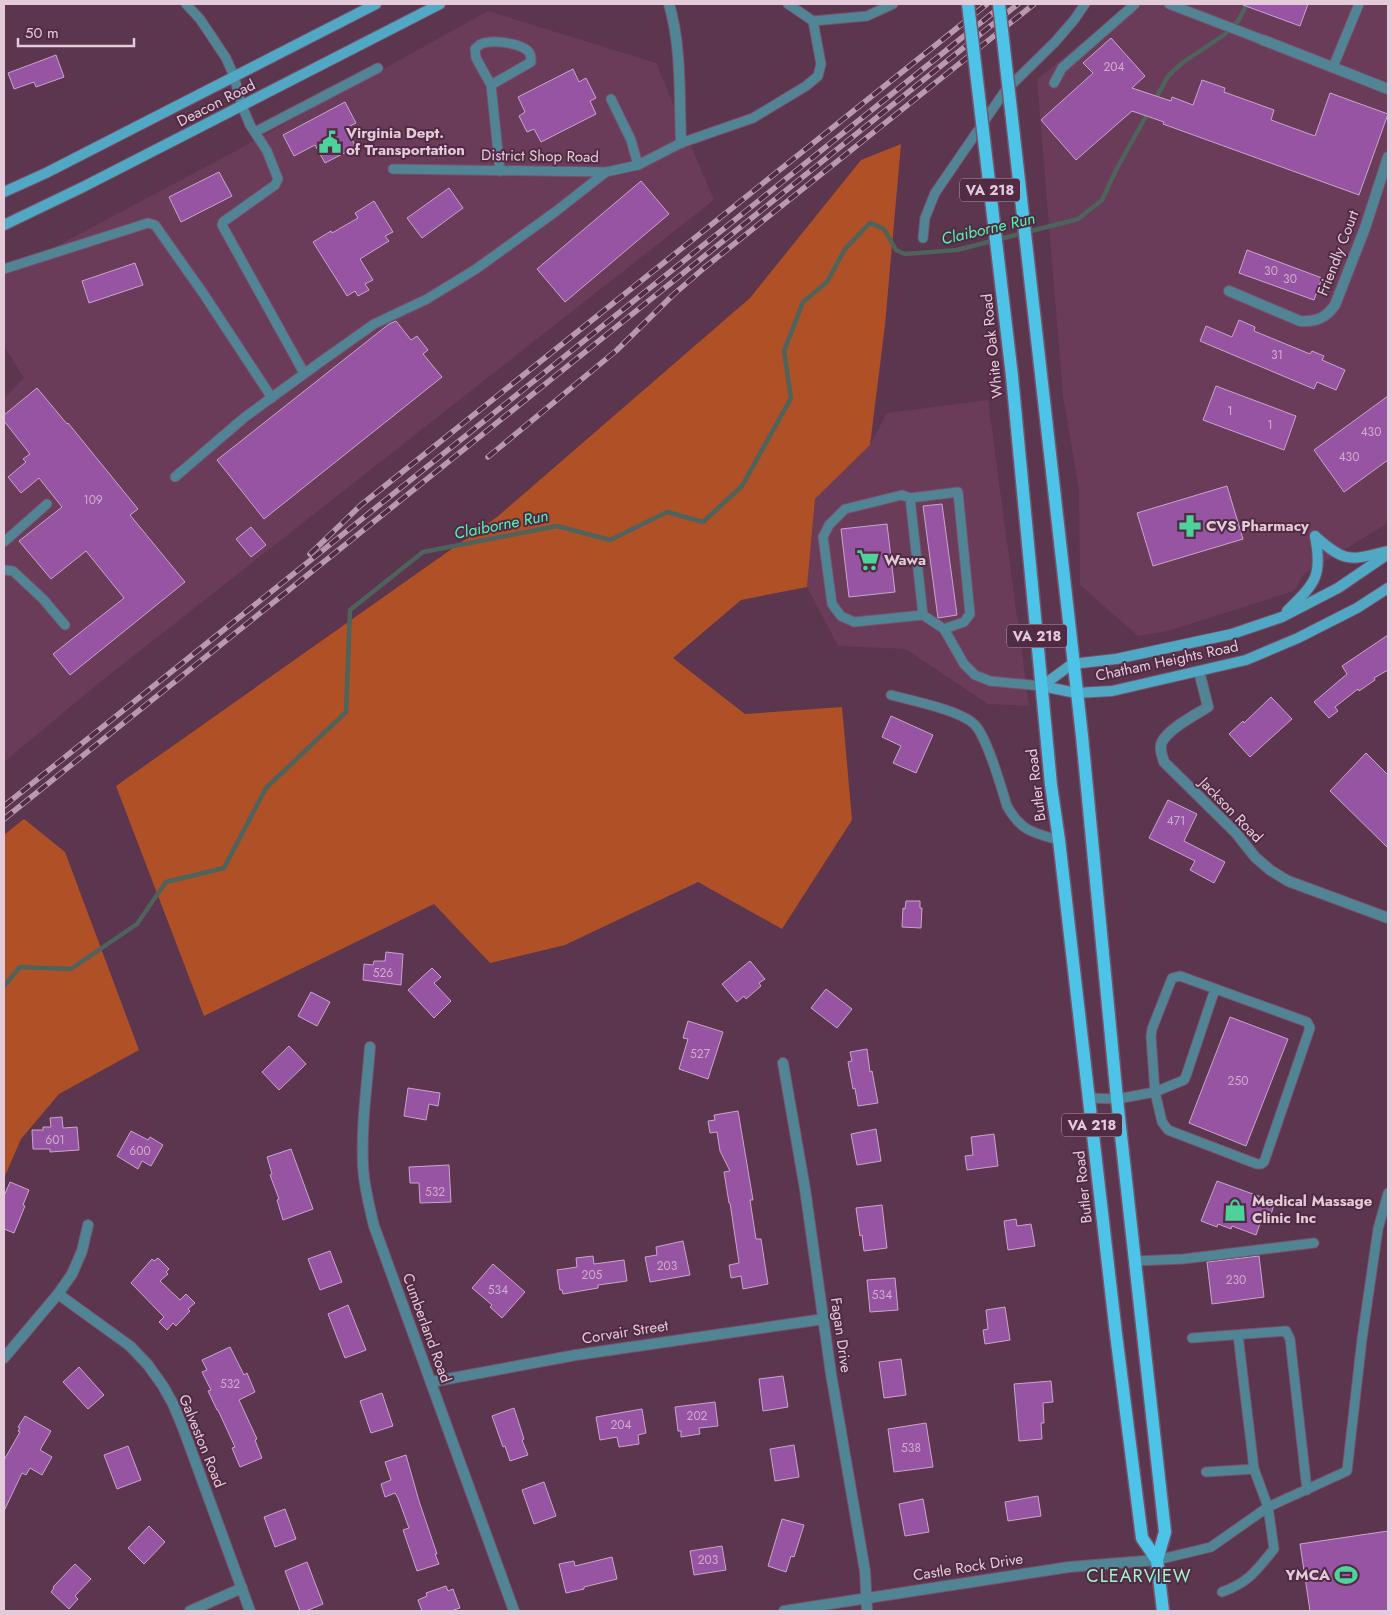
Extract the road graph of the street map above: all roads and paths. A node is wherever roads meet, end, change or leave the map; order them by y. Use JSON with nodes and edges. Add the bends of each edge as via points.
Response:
{"nodes":[{"id":1,"x":186,"y":4,"type":"edge"},
{"id":2,"x":376,"y":4,"type":"edge"},
{"id":3,"x":440,"y":4,"type":"edge"},
{"id":4,"x":669,"y":4,"type":"edge"},
{"id":5,"x":788,"y":4,"type":"edge"},
{"id":6,"x":892,"y":4,"type":"edge"},
{"id":7,"x":968,"y":4,"type":"edge"},
{"id":8,"x":999,"y":4,"type":"edge"},
{"id":9,"x":1085,"y":4,"type":"edge"},
{"id":10,"x":1135,"y":4,"type":"edge"},
{"id":11,"x":1169,"y":4,"type":"edge"},
{"id":12,"x":1359,"y":4,"type":"edge"},
{"id":13,"x":812,"y":21,"type":"junction"},
{"id":14,"x":1263,"y":40,"type":"joint"},
{"id":15,"x":1333,"y":67,"type":"junction"},
{"id":16,"x":378,"y":68,"type":"dead end"},
{"id":17,"x":234,"y":76,"type":"junction"},
{"id":18,"x":1054,"y":83,"type":"dead end"},
{"id":19,"x":491,"y":85,"type":"junction"},
{"id":20,"x":1388,"y":89,"type":"edge"},
{"id":21,"x":611,"y":98,"type":"dead end"},
{"id":22,"x":242,"y":106,"type":"junction"},
{"id":23,"x":255,"y":132,"type":"junction"},
{"id":24,"x":681,"y":143,"type":"junction"},
{"id":25,"x":1388,"y":157,"type":"edge"},
{"id":26,"x":638,"y":165,"type":"junction"},
{"id":27,"x":393,"y":169,"type":"dead end"},
{"id":28,"x":500,"y":171,"type":"junction"},
{"id":29,"x":606,"y":172,"type":"junction"},
{"id":30,"x":4,"y":192,"type":"edge"},
{"id":31,"x":4,"y":225,"type":"edge"},
{"id":32,"x":923,"y":238,"type":"dead end"},
{"id":33,"x":4,"y":269,"type":"edge"},
{"id":34,"x":1229,"y":291,"type":"dead end"},
{"id":35,"x":304,"y":373,"type":"junction"},
{"id":36,"x":272,"y":398,"type":"junction"},
{"id":37,"x":175,"y":477,"type":"dead end"},
{"id":38,"x":910,"y":498,"type":"junction"},
{"id":39,"x":48,"y":504,"type":"dead end"},
{"id":40,"x":4,"y":542,"type":"edge"},
{"id":41,"x":1388,"y":553,"type":"edge"},
{"id":42,"x":4,"y":570,"type":"edge"},
{"id":43,"x":1388,"y":588,"type":"edge"},
{"id":44,"x":923,"y":615,"type":"junction"},
{"id":45,"x":1282,"y":617,"type":"junction"},
{"id":46,"x":66,"y":625,"type":"dead end"},
{"id":47,"x":944,"y":629,"type":"junction"},
{"id":48,"x":1072,"y":664,"type":"junction"},
{"id":49,"x":1199,"y":671,"type":"junction"},
{"id":50,"x":1042,"y":686,"type":"junction"},
{"id":51,"x":1076,"y":693,"type":"junction"},
{"id":52,"x":891,"y":695,"type":"dead end"},
{"id":53,"x":1059,"y":840,"type":"junction"},
{"id":54,"x":1388,"y":918,"type":"edge"},
{"id":55,"x":1215,"y":989,"type":"junction"},
{"id":56,"x":370,"y":1047,"type":"dead end"},
{"id":57,"x":784,"y":1063,"type":"dead end"},
{"id":58,"x":1155,"y":1092,"type":"junction"},
{"id":59,"x":1089,"y":1098,"type":"junction"},
{"id":60,"x":1117,"y":1099,"type":"junction"},
{"id":61,"x":1388,"y":1193,"type":"edge"},
{"id":62,"x":88,"y":1225,"type":"dead end"},
{"id":63,"x":1314,"y":1243,"type":"dead end"},
{"id":64,"x":1135,"y":1261,"type":"junction"},
{"id":65,"x":58,"y":1294,"type":"junction"},
{"id":66,"x":824,"y":1319,"type":"junction"},
{"id":67,"x":1238,"y":1335,"type":"junction"},
{"id":68,"x":1192,"y":1338,"type":"dead end"},
{"id":69,"x":4,"y":1358,"type":"edge"},
{"id":70,"x":431,"y":1382,"type":"junction"},
{"id":71,"x":1254,"y":1469,"type":"junction"},
{"id":72,"x":1206,"y":1472,"type":"dead end"},
{"id":73,"x":1307,"y":1490,"type":"junction"},
{"id":74,"x":1268,"y":1507,"type":"junction"},
{"id":75,"x":1157,"y":1560,"type":"junction"},
{"id":76,"x":242,"y":1588,"type":"junction"},
{"id":77,"x":1222,"y":1592,"type":"dead end"},
{"id":78,"x":867,"y":1598,"type":"junction"},
{"id":79,"x":190,"y":1611,"type":"edge"},
{"id":80,"x":250,"y":1611,"type":"edge"},
{"id":81,"x":514,"y":1611,"type":"edge"},
{"id":82,"x":784,"y":1611,"type":"edge"},
{"id":83,"x":867,"y":1611,"type":"edge"},
{"id":84,"x":1163,"y":1611,"type":"edge"}],
"edges":[{"from":1,"to":17,"type":"lane","via":[[226,58]]},
{"from":2,"to":17,"type":"main road","name":"Deacon Road"},
{"from":3,"to":22,"type":"main road","name":"Deacon Road"},
{"from":4,"to":24,"type":"street","via":[[678,62]]},
{"from":5,"to":13,"type":"lane"},
{"from":6,"to":13,"type":"lane","via":[[867,16]]},
{"from":7,"to":50,"type":"main road","name":"White Oak Road","number":"VA 218","bridge":true,"via":[[1012,376]]},
{"from":8,"to":48,"type":"main road","number":"VA 218","bridge":true},
{"from":9,"to":32,"type":"lane","via":[[1055,42],[1006,91],[936,193],[925,218]]},
{"from":10,"to":18,"type":"lane","via":[[1062,68]]},
{"from":11,"to":14,"type":"lane"},
{"from":12,"to":15,"type":"lane"},
{"from":13,"to":24,"type":"lane","name":"District Shop Road","via":[[821,64],[818,76],[752,118]]},
{"from":14,"to":15,"type":"street"},
{"from":15,"to":20,"type":"street"},
{"from":16,"to":23,"type":"lane"},
{"from":17,"to":22,"type":"lane"},
{"from":17,"to":30,"type":"main road","name":"Deacon Road"},
{"from":19,"to":19,"type":"lane","via":[[476,58],[475,49],[494,41],[526,49],[531,62]]},
{"from":19,"to":28,"type":"lane"},
{"from":21,"to":26,"type":"lane","via":[[631,140]]},
{"from":22,"to":23,"type":"lane"},
{"from":22,"to":31,"type":"main road","name":"Deacon Road"},
{"from":23,"to":35,"type":"lane","via":[[278,178],[275,185],[222,225]]},
{"from":24,"to":26,"type":"lane","name":"District Shop Road"},
{"from":25,"to":34,"type":"street","name":"Friendly Court","via":[[1335,306],[1330,312],[1311,322],[1300,321]]},
{"from":26,"to":29,"type":"lane","name":"District Shop Road"},
{"from":27,"to":28,"type":"lane","name":"District Shop Road"},
{"from":28,"to":29,"type":"lane","name":"District Shop Road"},
{"from":29,"to":35,"type":"lane","via":[[476,269],[427,299],[374,324]]},
{"from":33,"to":36,"type":"lane","via":[[148,223],[154,225]]},
{"from":35,"to":36,"type":"lane"},
{"from":36,"to":37,"type":"lane"},
{"from":38,"to":44,"type":"lane"},
{"from":38,"to":44,"type":"lane","via":[[902,495],[846,509],[823,537],[832,604],[841,616],[854,622]]},
{"from":38,"to":47,"type":"lane","via":[[958,492],[970,614],[964,622]]},
{"from":39,"to":40,"type":"lane"},
{"from":41,"to":45,"type":"main road","name":"Chatham Heights Road","via":[[1338,588]]},
{"from":41,"to":45,"type":"main road","via":[[1344,557],[1315,536],[1319,556],[1316,576],[1308,590]]},
{"from":42,"to":46,"type":"lane","via":[[13,571]]},
{"from":43,"to":49,"type":"main road","name":"Chatham Heights Road","via":[[1298,638],[1246,660]]},
{"from":44,"to":47,"type":"lane"},
{"from":45,"to":48,"type":"main road","name":"Chatham Heights Road","via":[[1232,634],[1116,659]]},
{"from":47,"to":50,"type":"lane","via":[[964,664],[975,675],[990,681]]},
{"from":48,"to":50,"type":"main road","name":"Chatham Heights Road"},
{"from":48,"to":51,"type":"main road","number":"VA 218"},
{"from":49,"to":51,"type":"main road","name":"Chatham Heights Road","via":[[1112,691]]},
{"from":49,"to":54,"type":"street","name":"Jackson Road","via":[[1208,707],[1168,733],[1160,751],[1164,762],[1270,870],[1288,881]]},
{"from":50,"to":51,"type":"main road","name":"Chatham Heights Road"},
{"from":50,"to":53,"type":"main road","name":"Butler Road","number":"VA 218"},
{"from":51,"to":60,"type":"main road","name":"Butler Road","number":"VA 218"},
{"from":52,"to":53,"type":"lane","via":[[958,714],[975,725],[983,736],[1013,816],[1032,832]]},
{"from":53,"to":59,"type":"main road","name":"Butler Road","number":"VA 218"},
{"from":55,"to":58,"type":"lane","via":[[1184,1080]]},
{"from":55,"to":58,"type":"lane","via":[[1180,976],[1172,978],[1152,1029]]},
{"from":55,"to":58,"type":"lane","via":[[1310,1025],[1264,1162],[1257,1164],[1168,1130],[1162,1122]]},
{"from":56,"to":70,"type":"street","name":"Cumberland Road","via":[[363,1135],[367,1196],[374,1226]]},
{"from":57,"to":66,"type":"street","name":"Fagan Drive"},
{"from":58,"to":60,"type":"lane"},
{"from":59,"to":60,"type":"lane"},
{"from":59,"to":75,"type":"main road","name":"Butler Road","number":"VA 218","via":[[1142,1538]]},
{"from":60,"to":64,"type":"main road","name":"Butler Road","number":"VA 218"},
{"from":61,"to":73,"type":"lane","via":[[1377,1238],[1362,1339],[1347,1471]]},
{"from":62,"to":65,"type":"street","via":[[82,1251]]},
{"from":63,"to":64,"type":"lane","via":[[1183,1259]]},
{"from":64,"to":75,"type":"main road","name":"Butler Road","number":"VA 218","via":[[1165,1532]]},
{"from":65,"to":69,"type":"street"},
{"from":65,"to":76,"type":"street","name":"Galveston Road","via":[[130,1346],[163,1386],[183,1428]]},
{"from":66,"to":70,"type":"street","name":"Corvair Street","via":[[576,1355]]},
{"from":66,"to":78,"type":"street","name":"Fagan Drive"},
{"from":67,"to":68,"type":"lane"},
{"from":67,"to":71,"type":"lane"},
{"from":67,"to":73,"type":"lane","via":[[1286,1331],[1290,1339]]},
{"from":70,"to":81,"type":"street","name":"Cumberland Road"},
{"from":71,"to":72,"type":"lane"},
{"from":71,"to":74,"type":"lane"},
{"from":73,"to":74,"type":"lane"},
{"from":74,"to":75,"type":"lane","via":[[1211,1547]]},
{"from":74,"to":77,"type":"lane","via":[[1274,1548],[1252,1576]]},
{"from":75,"to":78,"type":"street","name":"Castle Rock Drive","via":[[1069,1567]]},
{"from":75,"to":84,"type":"main road","name":"Butler Road","number":"VA 218"},
{"from":76,"to":79,"type":"street"},
{"from":76,"to":80,"type":"street","name":"Galveston Road"},
{"from":78,"to":82,"type":"street","name":"Castle Rock Drive"},
{"from":78,"to":83,"type":"street","name":"Fagan Drive"}]}
